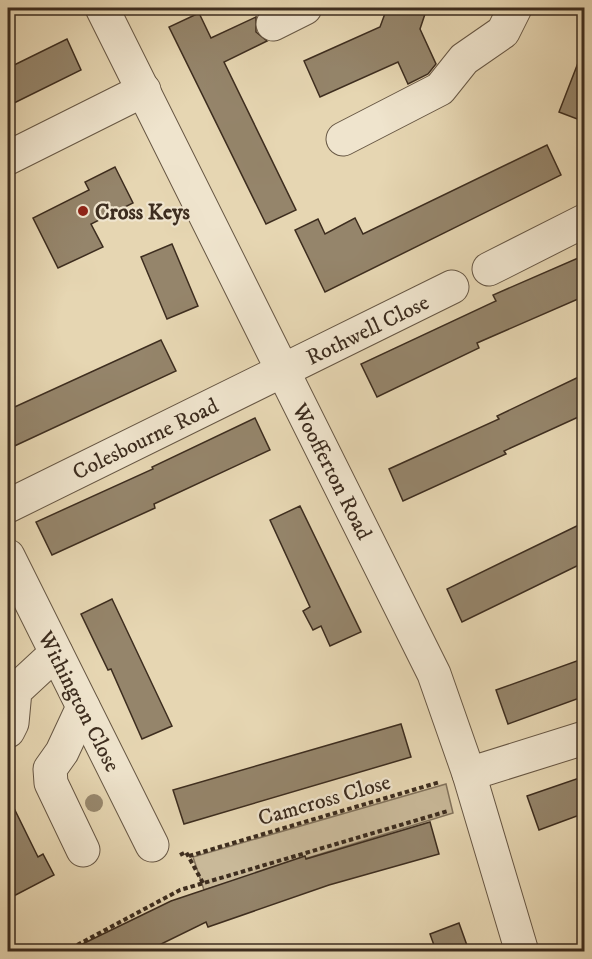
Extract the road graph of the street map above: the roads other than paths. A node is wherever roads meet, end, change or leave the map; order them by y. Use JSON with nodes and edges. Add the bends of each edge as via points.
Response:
{"nodes":[{"id":1,"x":102,"y":8,"type":"edge"},
{"id":2,"x":305,"y":8,"type":"edge"},
{"id":3,"x":514,"y":8,"type":"edge"},
{"id":4,"x":273,"y":24,"type":"dead end"},
{"id":5,"x":144,"y":90,"type":"junction"},
{"id":6,"x":343,"y":139,"type":"dead end"},
{"id":7,"x":8,"y":158,"type":"edge"},
{"id":8,"x":585,"y":221,"type":"edge"},
{"id":9,"x":489,"y":269,"type":"dead end"},
{"id":10,"x":452,"y":287,"type":"dead end"},
{"id":11,"x":282,"y":371,"type":"junction"},
{"id":12,"x":8,"y":506,"type":"edge"},
{"id":13,"x":8,"y":556,"type":"edge"},
{"id":14,"x":56,"y":653,"type":"junction"},
{"id":15,"x":83,"y":707,"type":"junction"},
{"id":16,"x":8,"y":731,"type":"edge"},
{"id":17,"x":585,"y":738,"type":"edge"},
{"id":18,"x":474,"y":788,"type":"junction"},
{"id":19,"x":83,"y":850,"type":"dead end"},
{"id":20,"x":165,"y":850,"type":"road end"},
{"id":21,"x":522,"y":951,"type":"edge"}],
"edges":[{"from":1,"to":5,"type":"street","name":"Woofferton Road"},
{"from":2,"to":4,"type":"street"},
{"from":3,"to":6,"type":"street","via":[[503,32],[464,59],[440,89]]},
{"from":5,"to":7,"type":"street"},
{"from":5,"to":11,"type":"street","name":"Woofferton Road"},
{"from":8,"to":9,"type":"street"},
{"from":10,"to":11,"type":"street","name":"Rothwell Close"},
{"from":11,"to":12,"type":"street","name":"Colesbourne Road"},
{"from":11,"to":18,"type":"street","name":"Woofferton Road","via":[[434,674]]},
{"from":13,"to":14,"type":"street","name":"Withington Close"},
{"from":14,"to":15,"type":"street","name":"Withington Close"},
{"from":14,"to":16,"type":"street","via":[[15,691]]},
{"from":15,"to":19,"type":"street","via":[[50,769],[51,783]]},
{"from":15,"to":20,"type":"street","name":"Withington Close"},
{"from":17,"to":18,"type":"street"},
{"from":18,"to":21,"type":"street","name":"Woofferton Road"}]}
